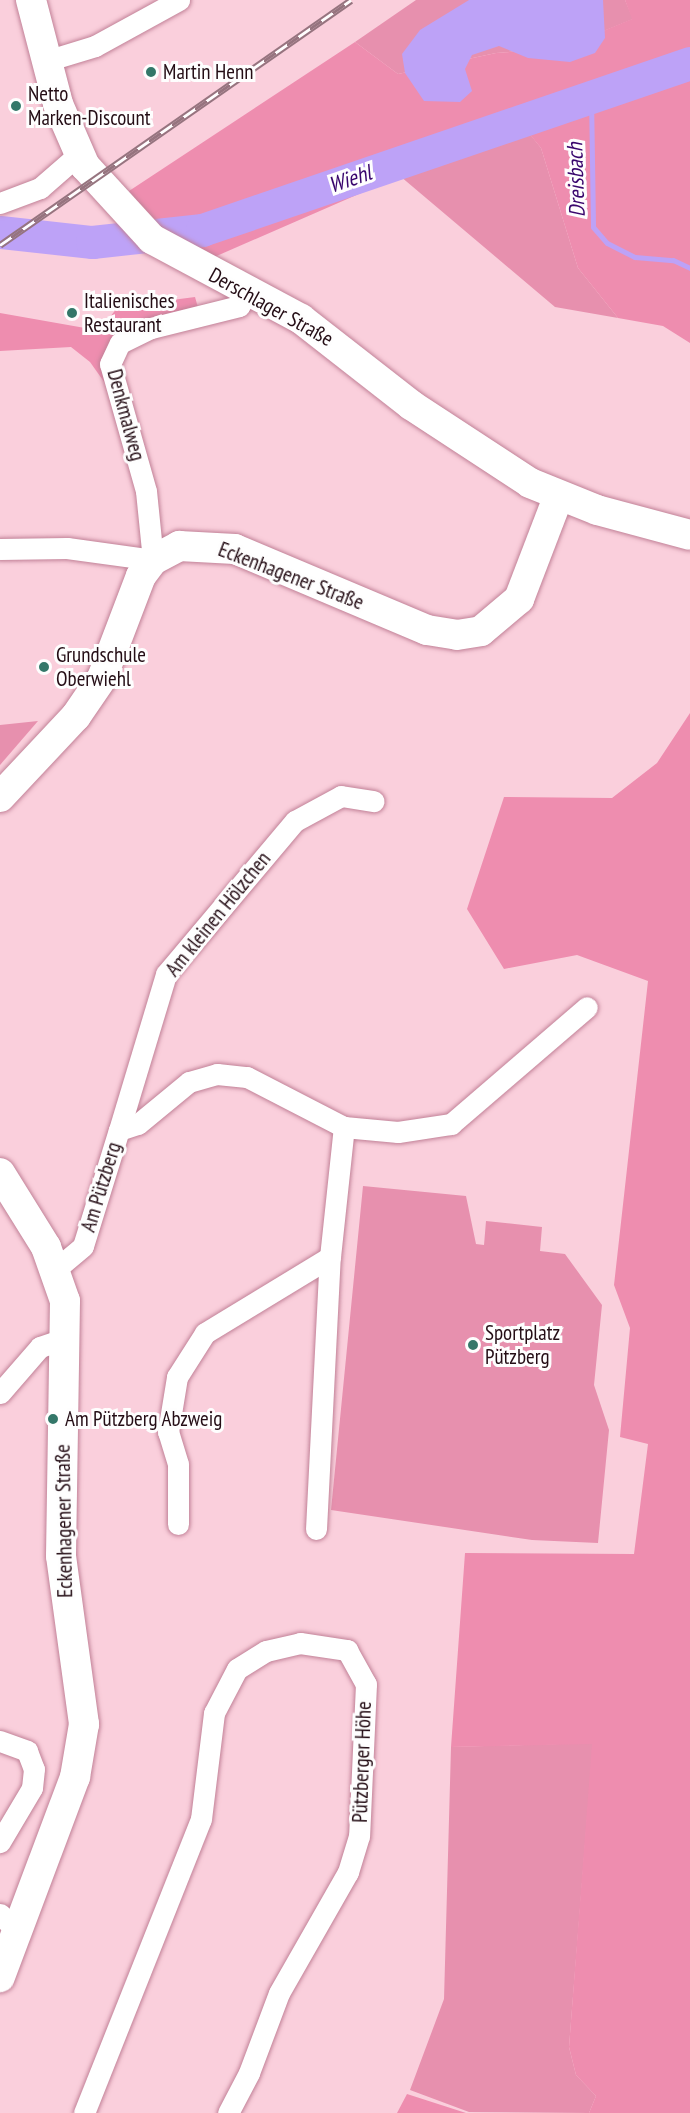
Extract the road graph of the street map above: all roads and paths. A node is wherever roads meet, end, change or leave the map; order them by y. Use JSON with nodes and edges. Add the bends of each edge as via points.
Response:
{"nodes":[{"id":1,"x":31,"y":0,"type":"edge"},
{"id":2,"x":178,"y":0,"type":"edge"},
{"id":3,"x":46,"y":61,"type":"junction"},
{"id":4,"x":79,"y":153,"type":"junction"},
{"id":5,"x":0,"y":203,"type":"edge"},
{"id":6,"x":249,"y":291,"type":"junction"},
{"id":7,"x":559,"y":495,"type":"junction"},
{"id":8,"x":690,"y":535,"type":"edge"},
{"id":9,"x":0,"y":549,"type":"edge"},
{"id":10,"x":153,"y":560,"type":"junction"},
{"id":11,"x":0,"y":797,"type":"edge"},
{"id":12,"x":374,"y":801,"type":"dead end"},
{"id":13,"x":587,"y":1006,"type":"dead end"},
{"id":14,"x":344,"y":1127,"type":"junction"},
{"id":15,"x":119,"y":1130,"type":"junction"},
{"id":16,"x":0,"y":1173,"type":"edge"},
{"id":17,"x":330,"y":1257,"type":"junction"},
{"id":18,"x":56,"y":1269,"type":"junction"},
{"id":19,"x":66,"y":1338,"type":"junction"},
{"id":20,"x":0,"y":1393,"type":"edge"},
{"id":21,"x":178,"y":1524,"type":"dead end"},
{"id":22,"x":316,"y":1529,"type":"dead end"},
{"id":23,"x":0,"y":1741,"type":"edge"},
{"id":24,"x":0,"y":1842,"type":"edge"},
{"id":25,"x":8,"y":1922,"type":"edge"},
{"id":26,"x":0,"y":1977,"type":"edge"},
{"id":27,"x":84,"y":2113,"type":"edge"},
{"id":28,"x":228,"y":2113,"type":"edge"}],
"edges":[{"from":1,"to":3,"type":"main road","name":"Derschlager Straße"},
{"from":2,"to":3,"type":"street","via":[[95,46]]},
{"from":3,"to":4,"type":"main road","name":"Derschlager Straße"},
{"from":4,"to":5,"type":"street","via":[[40,188]]},
{"from":4,"to":6,"type":"main road","name":"Derschlager Straße","via":[[127,218],[177,255]]},
{"from":6,"to":7,"type":"main road","name":"Derschlager Straße","via":[[341,346],[472,448]]},
{"from":6,"to":10,"type":"street","name":"Denkmalweg","via":[[239,306],[151,328],[120,343],[110,364],[146,491]]},
{"from":7,"to":8,"type":"main road","name":"Derschlager Straße"},
{"from":7,"to":10,"type":"main road","name":"Eckenhagener Straße","via":[[519,599],[481,631],[457,635],[427,630],[235,549],[179,546]]},
{"from":9,"to":10,"type":"street","via":[[67,548]]},
{"from":10,"to":11,"type":"main road","via":[[141,576],[102,678],[76,716]]},
{"from":12,"to":15,"type":"street","name":"Am kleinen Hölzchen","via":[[341,796],[294,820],[166,974]]},
{"from":13,"to":14,"type":"street","name":"Am Pützberg","via":[[451,1124],[398,1132]]},
{"from":14,"to":15,"type":"street","name":"Am Pützberg","via":[[247,1077],[217,1074],[189,1082],[138,1124]]},
{"from":14,"to":17,"type":"street"},
{"from":15,"to":18,"type":"street","name":"Am Pützberg","via":[[83,1246]]},
{"from":16,"to":18,"type":"main road","name":"Eckenhagener Straße"},
{"from":17,"to":21,"type":"street","via":[[205,1333],[177,1377],[168,1432],[178,1464]]},
{"from":17,"to":22,"type":"street"},
{"from":18,"to":19,"type":"main road","name":"Eckenhagener Straße","via":[[65,1301]]},
{"from":19,"to":20,"type":"street","via":[[40,1347]]},
{"from":19,"to":25,"type":"main road","name":"Eckenhagener Straße","via":[[60,1556],[84,1724],[75,1777]]},
{"from":23,"to":24,"type":"street","via":[[27,1751],[34,1769],[32,1788]]},
{"from":25,"to":26,"type":"main road","name":"Eckenhagener Straße"},
{"from":27,"to":28,"type":"street","name":"Pützberger Höhe","via":[[201,1819],[214,1713],[237,1669],[266,1651],[300,1643],[347,1650],[366,1684],[359,1836],[348,1872],[279,1993],[249,2073]]}]}
